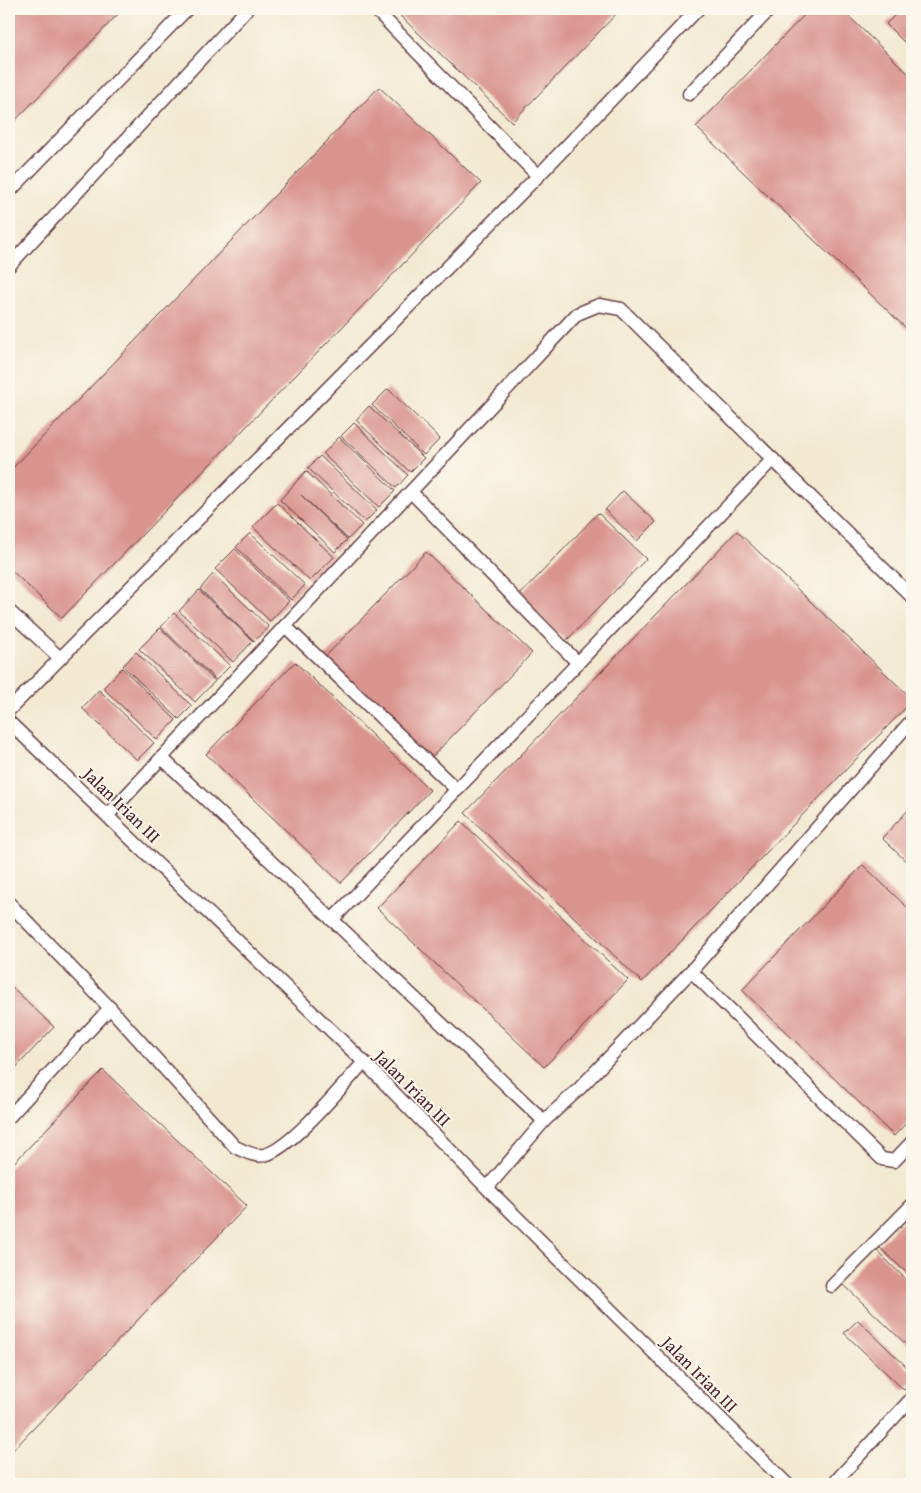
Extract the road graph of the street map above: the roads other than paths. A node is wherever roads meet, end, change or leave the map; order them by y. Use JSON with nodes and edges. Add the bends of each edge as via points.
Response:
{"nodes":[{"id":1,"x":187,"y":9,"type":"edge"},
{"id":2,"x":247,"y":9,"type":"edge"},
{"id":3,"x":375,"y":9,"type":"edge"},
{"id":4,"x":698,"y":9,"type":"edge"},
{"id":5,"x":770,"y":9,"type":"edge"},
{"id":6,"x":689,"y":94,"type":"dead end"},
{"id":7,"x":538,"y":176,"type":"junction"},
{"id":8,"x":9,"y":192,"type":"edge"},
{"id":9,"x":9,"y":266,"type":"edge"},
{"id":10,"x":773,"y":459,"type":"junction"},
{"id":11,"x":411,"y":492,"type":"junction"},
{"id":12,"x":912,"y":597,"type":"edge"},
{"id":13,"x":9,"y":611,"type":"edge"},
{"id":14,"x":285,"y":626,"type":"junction"},
{"id":15,"x":60,"y":658,"type":"junction"},
{"id":16,"x":578,"y":663,"type":"junction"},
{"id":17,"x":9,"y":710,"type":"edge"},
{"id":18,"x":912,"y":720,"type":"edge"},
{"id":19,"x":11,"y":730,"type":"edge"},
{"id":20,"x":162,"y":758,"type":"junction"},
{"id":21,"x":457,"y":790,"type":"junction"},
{"id":22,"x":108,"y":815,"type":"junction"},
{"id":23,"x":9,"y":903,"type":"edge"},
{"id":24,"x":332,"y":920,"type":"junction"},
{"id":25,"x":691,"y":971,"type":"junction"},
{"id":26,"x":110,"y":1008,"type":"junction"},
{"id":27,"x":364,"y":1062,"type":"junction"},
{"id":28,"x":9,"y":1117,"type":"edge"},
{"id":29,"x":544,"y":1121,"type":"junction"},
{"id":30,"x":912,"y":1142,"type":"edge"},
{"id":31,"x":487,"y":1188,"type":"junction"},
{"id":32,"x":912,"y":1206,"type":"edge"},
{"id":33,"x":832,"y":1286,"type":"dead end"},
{"id":34,"x":912,"y":1398,"type":"edge"},
{"id":35,"x":787,"y":1484,"type":"edge"},
{"id":36,"x":833,"y":1484,"type":"edge"}],
"edges":[{"from":1,"to":8,"type":"lane"},
{"from":2,"to":9,"type":"lane"},
{"from":3,"to":7,"type":"lane"},
{"from":4,"to":7,"type":"lane"},
{"from":5,"to":6,"type":"lane"},
{"from":7,"to":15,"type":"lane"},
{"from":10,"to":11,"type":"lane","via":[[621,309],[599,305],[577,314]]},
{"from":10,"to":12,"type":"lane"},
{"from":10,"to":16,"type":"lane"},
{"from":11,"to":14,"type":"lane"},
{"from":11,"to":16,"type":"lane"},
{"from":13,"to":15,"type":"lane"},
{"from":14,"to":20,"type":"lane"},
{"from":14,"to":21,"type":"lane"},
{"from":15,"to":17,"type":"lane"},
{"from":16,"to":21,"type":"lane"},
{"from":18,"to":25,"type":"lane"},
{"from":19,"to":22,"type":"lane","name":"Jalan Irian III"},
{"from":20,"to":22,"type":"lane"},
{"from":20,"to":24,"type":"lane"},
{"from":21,"to":24,"type":"lane"},
{"from":22,"to":27,"type":"lane","name":"Jalan Irian III"},
{"from":23,"to":26,"type":"lane"},
{"from":24,"to":29,"type":"lane"},
{"from":25,"to":29,"type":"lane"},
{"from":25,"to":30,"type":"lane","via":[[882,1159],[894,1161]]},
{"from":26,"to":27,"type":"lane","via":[[235,1147],[249,1154],[264,1155],[283,1147]]},
{"from":26,"to":28,"type":"lane"},
{"from":27,"to":31,"type":"lane","name":"Jalan Irian III"},
{"from":29,"to":31,"type":"lane"},
{"from":31,"to":35,"type":"lane","name":"Jalan Irian III"},
{"from":32,"to":33,"type":"lane"},
{"from":34,"to":36,"type":"lane"}]}
